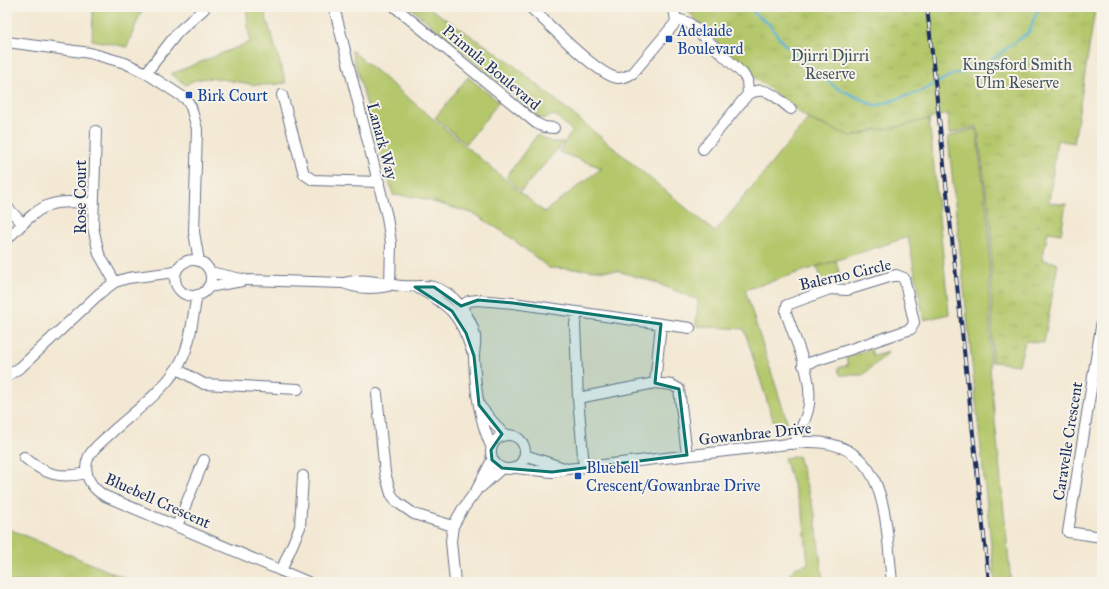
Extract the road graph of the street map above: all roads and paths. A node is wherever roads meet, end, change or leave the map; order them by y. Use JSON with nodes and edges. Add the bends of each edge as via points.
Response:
{"nodes":[{"id":1,"x":334,"y":7,"type":"edge"},
{"id":2,"x":395,"y":7,"type":"edge"},
{"id":3,"x":530,"y":7,"type":"edge"},
{"id":4,"x":674,"y":7,"type":"edge"},
{"id":5,"x":204,"y":9,"type":"dead end"},
{"id":6,"x":676,"y":22,"type":"junction"},
{"id":7,"x":7,"y":42,"type":"edge"},
{"id":8,"x":146,"y":73,"type":"junction"},
{"id":9,"x":748,"y":94,"type":"junction"},
{"id":10,"x":282,"y":95,"type":"dead end"},
{"id":11,"x":791,"y":109,"type":"dead end"},
{"id":12,"x":554,"y":128,"type":"dead end"},
{"id":13,"x":96,"y":131,"type":"dead end"},
{"id":14,"x":703,"y":149,"type":"dead end"},
{"id":15,"x":379,"y":182,"type":"junction"},
{"id":16,"x":93,"y":203,"type":"junction"},
{"id":17,"x":7,"y":207,"type":"edge"},
{"id":18,"x":23,"y":224,"type":"junction"},
{"id":19,"x":194,"y":232,"type":"junction"},
{"id":20,"x":7,"y":239,"type":"edge"},
{"id":21,"x":186,"y":261,"type":"junction"},
{"id":22,"x":199,"y":261,"type":"junction"},
{"id":23,"x":210,"y":272,"type":"junction"},
{"id":24,"x":175,"y":277,"type":"junction"},
{"id":25,"x":246,"y":280,"type":"junction"},
{"id":26,"x":116,"y":282,"type":"junction"},
{"id":27,"x":390,"y":285,"type":"junction"},
{"id":28,"x":208,"y":286,"type":"junction"},
{"id":29,"x":415,"y":287,"type":"junction"},
{"id":30,"x":185,"y":295,"type":"junction"},
{"id":31,"x":197,"y":295,"type":"junction"},
{"id":32,"x":461,"y":306,"type":"junction"},
{"id":33,"x":577,"y":312,"type":"junction"},
{"id":34,"x":1102,"y":321,"type":"edge"},
{"id":35,"x":661,"y":324,"type":"junction"},
{"id":36,"x":190,"y":328,"type":"junction"},
{"id":37,"x":690,"y":328,"type":"dead end"},
{"id":38,"x":474,"y":356,"type":"junction"},
{"id":39,"x":1099,"y":360,"type":"edge"},
{"id":40,"x":804,"y":365,"type":"junction"},
{"id":41,"x":177,"y":369,"type":"junction"},
{"id":42,"x":7,"y":376,"type":"edge"},
{"id":43,"x":655,"y":383,"type":"junction"},
{"id":44,"x":298,"y":389,"type":"dead end"},
{"id":45,"x":376,"y":394,"type":"dead end"},
{"id":46,"x":578,"y":398,"type":"junction"},
{"id":47,"x":480,"y":405,"type":"junction"},
{"id":48,"x":504,"y":435,"type":"junction"},
{"id":49,"x":794,"y":444,"type":"junction"},
{"id":50,"x":492,"y":446,"type":"junction"},
{"id":51,"x":525,"y":455,"type":"junction"},
{"id":52,"x":687,"y":455,"type":"junction"},
{"id":53,"x":24,"y":457,"type":"dead end"},
{"id":54,"x":204,"y":460,"type":"dead end"},
{"id":55,"x":492,"y":460,"type":"junction"},
{"id":56,"x":584,"y":467,"type":"junction"},
{"id":57,"x":502,"y":468,"type":"junction"},
{"id":58,"x":516,"y":468,"type":"junction"},
{"id":59,"x":567,"y":469,"type":"junction"},
{"id":60,"x":87,"y":474,"type":"junction"},
{"id":61,"x":303,"y":476,"type":"dead end"},
{"id":62,"x":476,"y":491,"type":"junction"},
{"id":63,"x":177,"y":526,"type":"junction"},
{"id":64,"x":453,"y":526,"type":"junction"},
{"id":65,"x":1102,"y":537,"type":"edge"},
{"id":66,"x":281,"y":571,"type":"junction"},
{"id":67,"x":308,"y":582,"type":"edge"},
{"id":68,"x":455,"y":582,"type":"edge"},
{"id":69,"x":892,"y":582,"type":"edge"}],
"edges":[{"from":1,"to":15,"type":"street","name":"Lanark Way"},
{"from":2,"to":12,"type":"street","name":"Primula Boulevard","via":[[536,124],[544,128]]},
{"from":3,"to":6,"type":"street","via":[[554,31],[602,70],[619,78],[633,73]]},
{"from":4,"to":6,"type":"street"},
{"from":5,"to":8,"type":"street","via":[[178,32]]},
{"from":6,"to":9,"type":"street","via":[[681,20],[689,23],[743,74],[747,80]]},
{"from":7,"to":8,"type":"street","via":[[103,56]]},
{"from":8,"to":19,"type":"street","via":[[186,99],[195,118],[197,129]]},
{"from":9,"to":11,"type":"street","via":[[757,89],[765,90]]},
{"from":9,"to":14,"type":"street"},
{"from":10,"to":15,"type":"street","via":[[304,174],[308,178]]},
{"from":13,"to":16,"type":"street","name":"Rose Court"},
{"from":15,"to":27,"type":"street","name":"Lanark Way","via":[[389,227]]},
{"from":16,"to":18,"type":"street","via":[[48,205]]},
{"from":16,"to":26,"type":"street","name":"Rose Court","via":[[95,239],[99,254]]},
{"from":17,"to":18,"type":"street"},
{"from":18,"to":20,"type":"street"},
{"from":19,"to":21,"type":"street"},
{"from":19,"to":22,"type":"street"},
{"from":21,"to":22,"type":"street"},
{"from":21,"to":24,"type":"street","via":[[179,265]]},
{"from":22,"to":23,"type":"street","via":[[204,263]]},
{"from":23,"to":25,"type":"street"},
{"from":23,"to":28,"type":"street"},
{"from":24,"to":26,"type":"street","via":[[151,275]]},
{"from":24,"to":30,"type":"street","via":[[179,290]]},
{"from":25,"to":27,"type":"street","via":[[344,283],[373,280]]},
{"from":25,"to":28,"type":"street"},
{"from":26,"to":42,"type":"street","via":[[100,293],[21,367]]},
{"from":27,"to":29,"type":"street"},
{"from":28,"to":31,"type":"street","via":[[204,292]]},
{"from":29,"to":32,"type":"street","via":[[434,287],[449,295]]},
{"from":29,"to":38,"type":"street","via":[[444,303],[452,311],[466,333]]},
{"from":30,"to":31,"type":"street"},
{"from":30,"to":36,"type":"street","name":"Bluebell Crescent"},
{"from":31,"to":36,"type":"street","name":"Bluebell Crescent"},
{"from":32,"to":33,"type":"street","via":[[469,301],[478,300],[546,306]]},
{"from":32,"to":38,"type":"street","via":[[470,320],[475,337]]},
{"from":33,"to":35,"type":"street"},
{"from":33,"to":46,"type":"street","via":[[575,324]]},
{"from":34,"to":39,"type":"street","name":"Caravelle Crescent"},
{"from":35,"to":37,"type":"street"},
{"from":35,"to":43,"type":"street"},
{"from":36,"to":41,"type":"street","name":"Bluebell Crescent","via":[[188,346]]},
{"from":38,"to":47,"type":"street"},
{"from":39,"to":65,"type":"street","name":"Caravelle Crescent","via":[[1068,532]]},
{"from":40,"to":40,"type":"street","name":"Balerno Circle","via":[[911,329],[914,322],[904,278],[896,275],[847,290],[830,289],[788,304],[786,312]]},
{"from":40,"to":49,"type":"street","name":"Balerno Circle","via":[[809,406]]},
{"from":41,"to":44,"type":"street","via":[[204,384]]},
{"from":41,"to":60,"type":"street","name":"Bluebell Crescent","via":[[94,449],[86,464]]},
{"from":43,"to":46,"type":"street"},
{"from":43,"to":52,"type":"street","via":[[672,385],[679,389]]},
{"from":45,"to":64,"type":"street","via":[[385,474],[391,494],[397,502],[414,514]]},
{"from":46,"to":56,"type":"street"},
{"from":47,"to":48,"type":"street"},
{"from":47,"to":50,"type":"street","via":[[481,419]]},
{"from":48,"to":50,"type":"street","via":[[494,441]]},
{"from":48,"to":51,"type":"street","via":[[509,434],[518,438],[524,445]]},
{"from":49,"to":52,"type":"street","name":"Gowanbrae Drive"},
{"from":49,"to":69,"type":"street","name":"Gowanbrae Drive","via":[[815,442],[835,445],[868,467],[883,498]]},
{"from":50,"to":55,"type":"street"},
{"from":51,"to":58,"type":"street"},
{"from":51,"to":59,"type":"street","name":"Gowanbrae Drive"},
{"from":52,"to":56,"type":"street","name":"Gowanbrae Drive"},
{"from":53,"to":60,"type":"street","via":[[57,476]]},
{"from":54,"to":63,"type":"street"},
{"from":55,"to":57,"type":"street"},
{"from":55,"to":62,"type":"street"},
{"from":56,"to":59,"type":"street","name":"Gowanbrae Drive"},
{"from":57,"to":58,"type":"street"},
{"from":57,"to":62,"type":"street"},
{"from":58,"to":59,"type":"street","name":"Gowanbrae Drive","via":[[552,472]]},
{"from":60,"to":63,"type":"street","name":"Bluebell Crescent","via":[[97,492]]},
{"from":61,"to":66,"type":"street","via":[[300,528]]},
{"from":62,"to":64,"type":"street"},
{"from":63,"to":66,"type":"street","name":"Bluebell Crescent"},
{"from":64,"to":68,"type":"street","via":[[450,541]]},
{"from":66,"to":67,"type":"street","name":"Bluebell Crescent"}]}
